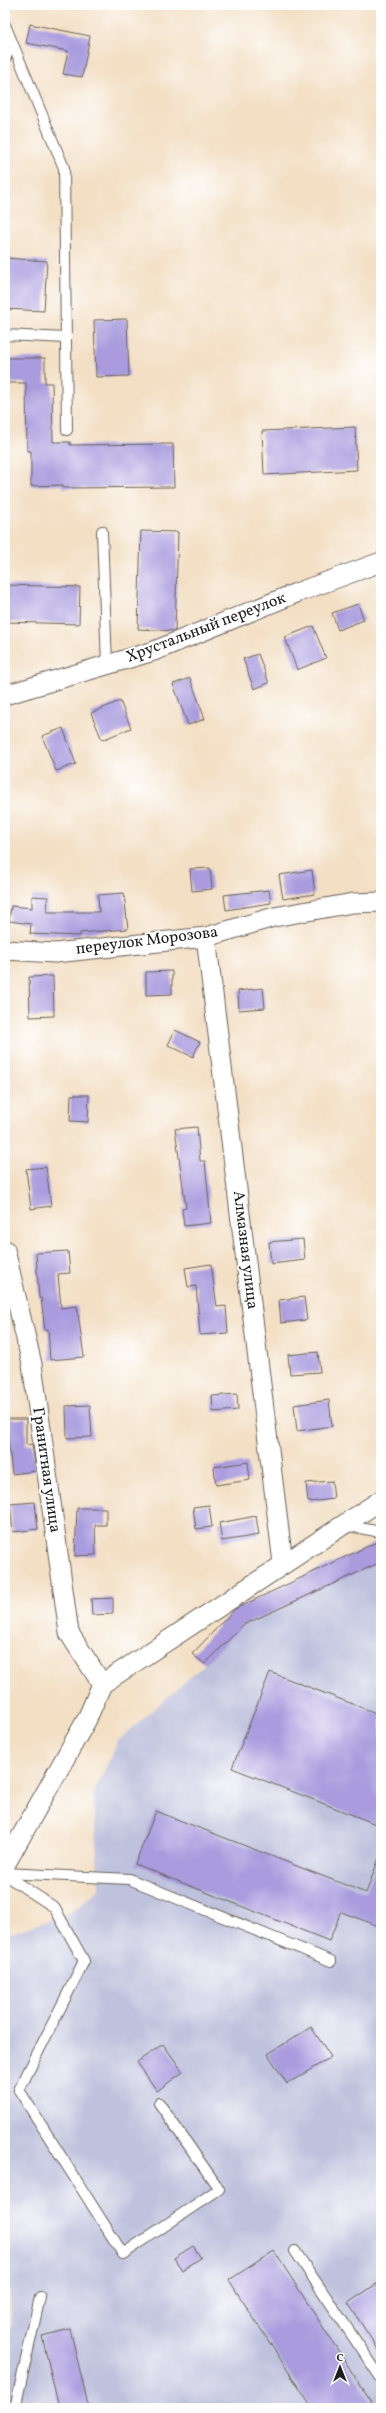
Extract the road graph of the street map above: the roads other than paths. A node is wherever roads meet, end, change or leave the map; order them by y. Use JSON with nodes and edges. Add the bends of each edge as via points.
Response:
{"nodes":[{"id":1,"x":5,"y":25,"type":"edge"},
{"id":2,"x":12,"y":43,"type":"junction"},
{"id":3,"x":5,"y":59,"type":"edge"},
{"id":4,"x":5,"y":335,"type":"edge"},
{"id":5,"x":66,"y":338,"type":"junction"},
{"id":6,"x":67,"y":430,"type":"dead end"},
{"id":7,"x":102,"y":532,"type":"dead end"},
{"id":8,"x":381,"y":562,"type":"edge"},
{"id":9,"x":107,"y":665,"type":"junction"},
{"id":10,"x":5,"y":695,"type":"edge"},
{"id":11,"x":381,"y":902,"type":"edge"},
{"id":12,"x":206,"y":937,"type":"junction"},
{"id":13,"x":5,"y":950,"type":"edge"},
{"id":14,"x":5,"y":1250,"type":"edge"},
{"id":15,"x":381,"y":1500,"type":"edge"},
{"id":16,"x":342,"y":1525,"type":"junction"},
{"id":17,"x":381,"y":1532,"type":"edge"},
{"id":18,"x":284,"y":1564,"type":"junction"},
{"id":19,"x":102,"y":1684,"type":"junction"},
{"id":20,"x":5,"y":1865,"type":"edge"},
{"id":21,"x":5,"y":1874,"type":"edge"},
{"id":22,"x":330,"y":1961,"type":"dead end"},
{"id":23,"x":159,"y":2103,"type":"dead end"},
{"id":24,"x":295,"y":2251,"type":"dead end"},
{"id":25,"x":40,"y":2297,"type":"dead end"},
{"id":26,"x":381,"y":2378,"type":"edge"},
{"id":27,"x":15,"y":2408,"type":"edge"}],
"edges":[{"from":1,"to":2,"type":"lane"},
{"from":2,"to":3,"type":"lane"},
{"from":2,"to":5,"type":"lane","via":[[64,168]]},
{"from":4,"to":5,"type":"lane"},
{"from":5,"to":6,"type":"lane"},
{"from":7,"to":9,"type":"lane"},
{"from":8,"to":9,"type":"street","name":"Хрустальный переулок","via":[[296,593],[154,651]]},
{"from":9,"to":10,"type":"street","name":"Хрустальный переулок"},
{"from":11,"to":12,"type":"street","name":"переулок Морозова","via":[[353,903],[274,916]]},
{"from":12,"to":13,"type":"street","name":"переулок Морозова","via":[[55,953]]},
{"from":12,"to":18,"type":"street","name":"Алмазная улица"},
{"from":14,"to":19,"type":"street","name":"Гранитная улица","via":[[32,1364],[69,1633]]},
{"from":15,"to":16,"type":"street"},
{"from":16,"to":17,"type":"lane"},
{"from":16,"to":18,"type":"street"},
{"from":18,"to":19,"type":"street"},
{"from":19,"to":20,"type":"street","via":[[87,1719]]},
{"from":21,"to":22,"type":"lane","via":[[129,1880]]},
{"from":21,"to":23,"type":"lane","via":[[54,1907],[84,1961],[19,2090],[123,2254],[219,2189]]},
{"from":24,"to":26,"type":"lane"},
{"from":25,"to":27,"type":"lane"}]}
